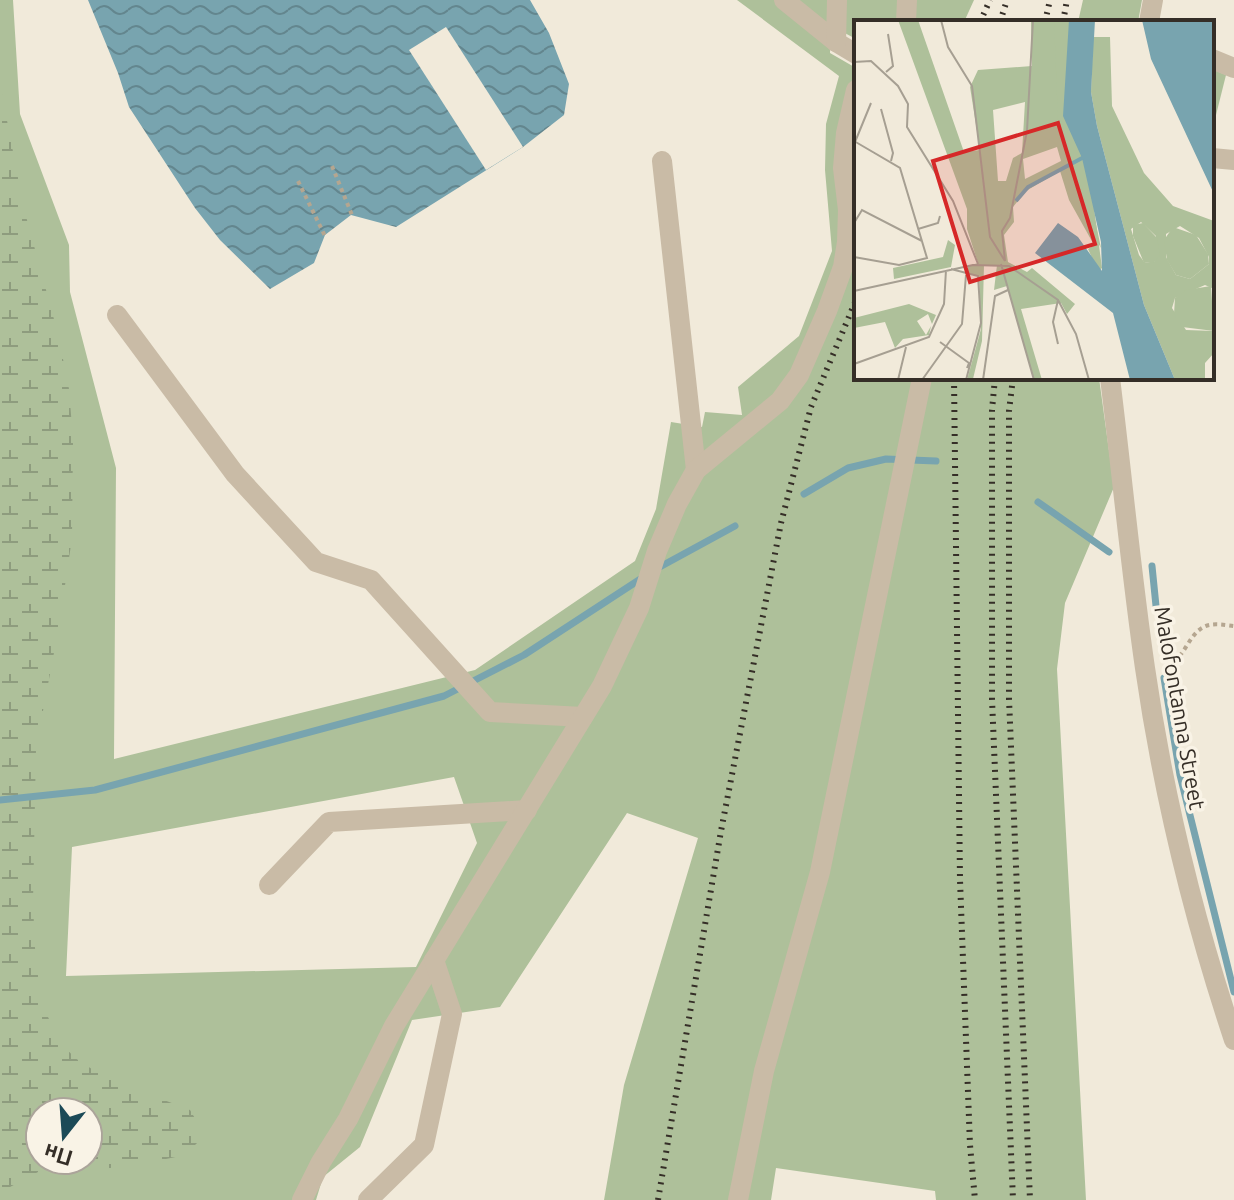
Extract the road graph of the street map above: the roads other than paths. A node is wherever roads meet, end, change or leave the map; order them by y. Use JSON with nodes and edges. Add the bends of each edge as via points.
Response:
{"nodes":[{"id":1,"x":784,"y":0,"type":"edge"},
{"id":2,"x":837,"y":0,"type":"edge"},
{"id":3,"x":907,"y":0,"type":"edge"},
{"id":4,"x":1153,"y":0,"type":"edge"},
{"id":5,"x":906,"y":20,"type":"edge"},
{"id":6,"x":1149,"y":20,"type":"edge"},
{"id":7,"x":836,"y":42,"type":"junction"},
{"id":8,"x":854,"y":53,"type":"edge"},
{"id":9,"x":1214,"y":60,"type":"edge"},
{"id":10,"x":1234,"y":68,"type":"edge"},
{"id":11,"x":854,"y":97,"type":"edge"},
{"id":12,"x":1214,"y":158,"type":"edge"},
{"id":13,"x":1234,"y":160,"type":"edge"},
{"id":14,"x":662,"y":161,"type":"dead end"},
{"id":15,"x":117,"y":315,"type":"dead end"},
{"id":16,"x":922,"y":380,"type":"edge"},
{"id":17,"x":1110,"y":380,"type":"edge"},
{"id":18,"x":696,"y":470,"type":"junction"},
{"id":19,"x":583,"y":717,"type":"junction"},
{"id":20,"x":527,"y":810,"type":"junction"},
{"id":21,"x":269,"y":885,"type":"dead end"},
{"id":22,"x":434,"y":960,"type":"junction"},
{"id":23,"x":1234,"y":1040,"type":"edge"},
{"id":24,"x":302,"y":1200,"type":"edge"},
{"id":25,"x":368,"y":1200,"type":"edge"},
{"id":26,"x":738,"y":1200,"type":"edge"}],
"edges":[{"from":1,"to":7,"type":"street"},
{"from":2,"to":7,"type":"street"},
{"from":3,"to":5,"type":"street"},
{"from":4,"to":6,"type":"street"},
{"from":7,"to":8,"type":"street"},
{"from":9,"to":10,"type":"street"},
{"from":11,"to":18,"type":"street","via":[[843,168],[847,242],[827,311],[799,375],[780,401]]},
{"from":12,"to":13,"type":"street"},
{"from":14,"to":18,"type":"street"},
{"from":15,"to":19,"type":"street","via":[[235,474],[316,562],[371,580],[490,712]]},
{"from":16,"to":26,"type":"street","via":[[820,872],[764,1071]]},
{"from":17,"to":23,"type":"street","name":"Malofontanna Street","via":[[1163,775]]},
{"from":18,"to":19,"type":"street","via":[[657,551],[624,642]]},
{"from":19,"to":20,"type":"street"},
{"from":20,"to":21,"type":"street","via":[[329,822]]},
{"from":20,"to":22,"type":"street"},
{"from":22,"to":24,"type":"street"},
{"from":22,"to":25,"type":"street","via":[[452,1014],[424,1145]]}]}
